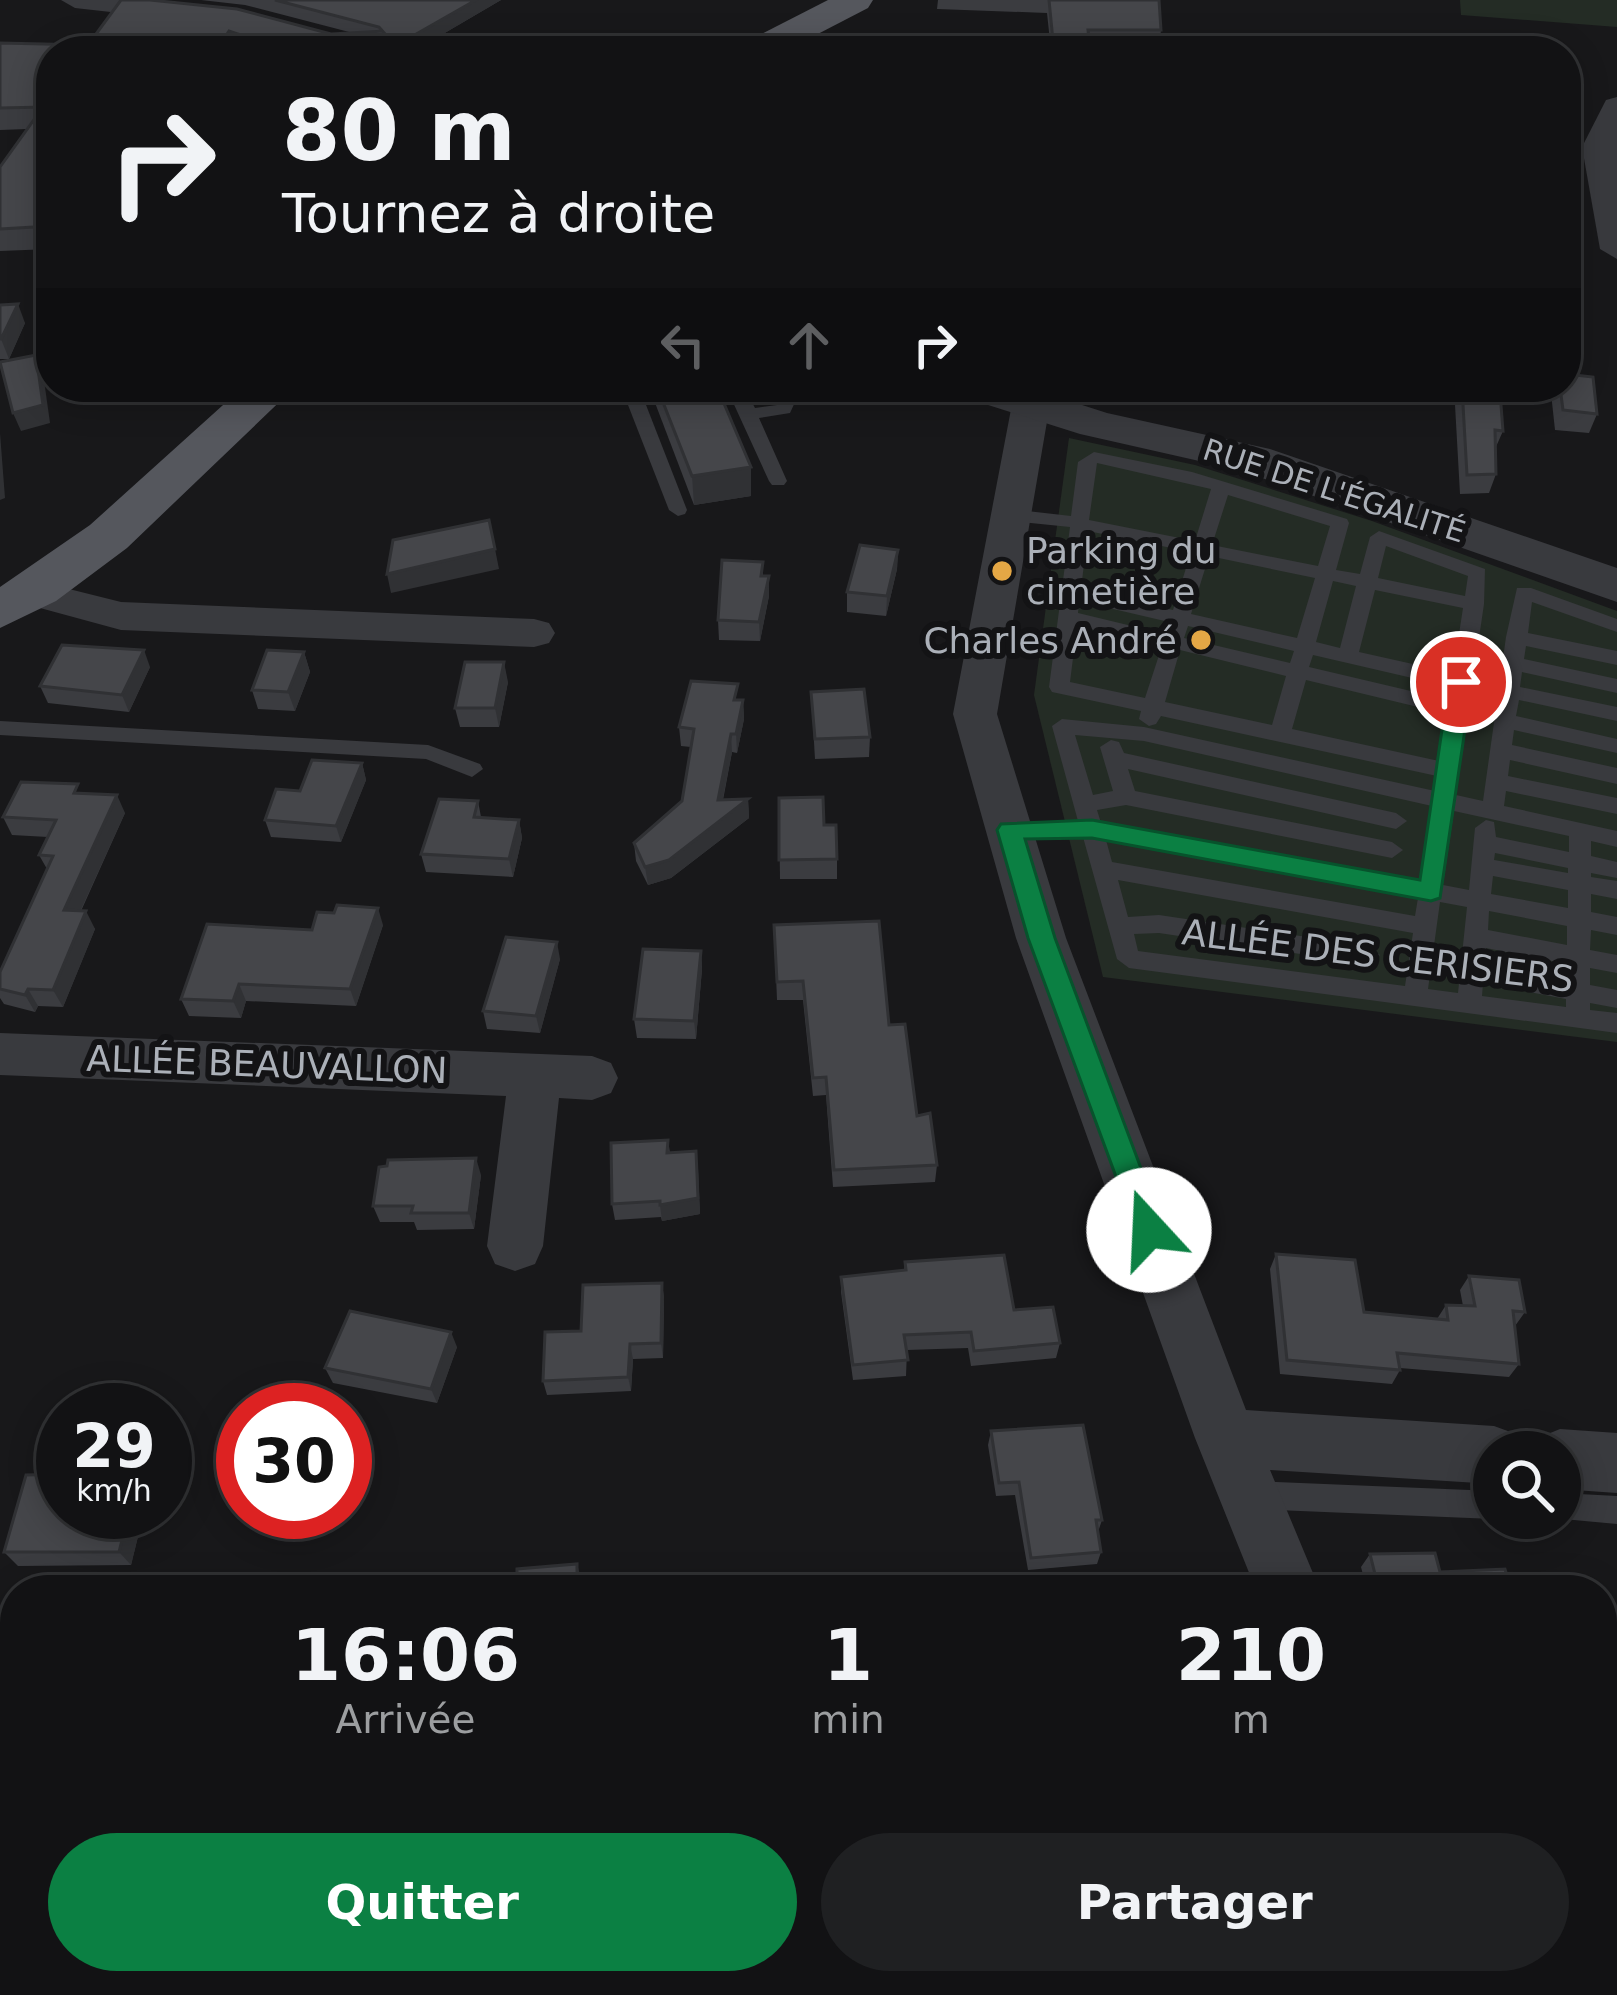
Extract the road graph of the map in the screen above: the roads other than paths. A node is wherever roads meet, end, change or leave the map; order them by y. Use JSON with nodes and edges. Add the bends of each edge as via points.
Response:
{"nodes":[{"id":1,"x":75,"y":0,"type":"edge"},
{"id":2,"x":855,"y":0,"type":"edge"},
{"id":3,"x":872,"y":0,"type":"edge"},
{"id":4,"x":202,"y":13,"type":"edge"},
{"id":5,"x":801,"y":36,"type":"edge"},
{"id":6,"x":805,"y":36,"type":"edge"},
{"id":7,"x":1617,"y":106,"type":"edge"},
{"id":8,"x":1617,"y":249,"type":"edge"},
{"id":9,"x":245,"y":402,"type":"edge"},
{"id":10,"x":636,"y":402,"type":"edge"},
{"id":11,"x":742,"y":402,"type":"edge"},
{"id":12,"x":787,"y":402,"type":"edge"},
{"id":13,"x":1025,"y":402,"type":"edge"},
{"id":14,"x":1031,"y":404,"type":"junction"},
{"id":15,"x":748,"y":414,"type":"junction"},
{"id":16,"x":778,"y":481,"type":"dead end"},
{"id":17,"x":1221,"y":486,"type":"junction"},
{"id":18,"x":678,"y":510,"type":"dead end"},
{"id":19,"x":1010,"y":515,"type":"junction"},
{"id":20,"x":1079,"y":525,"type":"junction"},
{"id":21,"x":1201,"y":549,"type":"junction"},
{"id":22,"x":1326,"y":574,"type":"junction"},
{"id":23,"x":1367,"y":583,"type":"junction"},
{"id":24,"x":1617,"y":586,"type":"edge"},
{"id":25,"x":1070,"y":592,"type":"junction"},
{"id":26,"x":16,"y":601,"type":"edge"},
{"id":27,"x":1474,"y":604,"type":"junction"},
{"id":28,"x":1067,"y":617,"type":"junction"},
{"id":29,"x":1180,"y":618,"type":"junction"},
{"id":30,"x":1617,"y":626,"type":"edge"},
{"id":31,"x":534,"y":633,"type":"dead end"},
{"id":32,"x":1516,"y":638,"type":"junction"},
{"id":33,"x":1173,"y":642,"type":"junction"},
{"id":34,"x":1306,"y":646,"type":"junction"},
{"id":35,"x":1348,"y":656,"type":"junction"},
{"id":36,"x":1617,"y":658,"type":"edge"},
{"id":37,"x":1512,"y":663,"type":"junction"},
{"id":38,"x":1298,"y":671,"type":"junction"},
{"id":39,"x":1461,"y":682,"type":"junction"},
{"id":40,"x":1617,"y":686,"type":"edge"},
{"id":41,"x":1508,"y":691,"type":"junction"},
{"id":42,"x":1153,"y":707,"type":"junction"},
{"id":43,"x":1456,"y":709,"type":"junction"},
{"id":44,"x":1617,"y":715,"type":"edge"},
{"id":45,"x":1504,"y":721,"type":"junction"},
{"id":46,"x":0,"y":728,"type":"edge"},
{"id":47,"x":1107,"y":731,"type":"junction"},
{"id":48,"x":1144,"y":734,"type":"junction"},
{"id":49,"x":1280,"y":734,"type":"junction"},
{"id":50,"x":1617,"y":746,"type":"edge"},
{"id":51,"x":1500,"y":750,"type":"junction"},
{"id":52,"x":1115,"y":759,"type":"junction"},
{"id":53,"x":1272,"y":763,"type":"junction"},
{"id":54,"x":472,"y":769,"type":"dead end"},
{"id":55,"x":1446,"y":770,"type":"junction"},
{"id":56,"x":1617,"y":776,"type":"edge"},
{"id":57,"x":1496,"y":781,"type":"junction"},
{"id":58,"x":1267,"y":793,"type":"junction"},
{"id":59,"x":1126,"y":797,"type":"junction"},
{"id":60,"x":1445,"y":801,"type":"junction"},
{"id":61,"x":1085,"y":804,"type":"junction"},
{"id":62,"x":1617,"y":806,"type":"edge"},
{"id":63,"x":1263,"y":824,"type":"junction"},
{"id":64,"x":1092,"y":829,"type":"junction"},
{"id":65,"x":1010,"y":830,"type":"junction"},
{"id":66,"x":1580,"y":831,"type":"junction"},
{"id":67,"x":1487,"y":837,"type":"junction"},
{"id":68,"x":1617,"y":839,"type":"edge"},
{"id":69,"x":1391,"y":850,"type":"junction"},
{"id":70,"x":1258,"y":860,"type":"junction"},
{"id":71,"x":1104,"y":868,"type":"junction"},
{"id":72,"x":1617,"y":870,"type":"edge"},
{"id":73,"x":1579,"y":873,"type":"junction"},
{"id":74,"x":1387,"y":884,"type":"junction"},
{"id":75,"x":1617,"y":890,"type":"edge"},
{"id":76,"x":1431,"y":892,"type":"junction"},
{"id":77,"x":1253,"y":894,"type":"junction"},
{"id":78,"x":1479,"y":901,"type":"junction"},
{"id":79,"x":1372,"y":917,"type":"junction"},
{"id":80,"x":1579,"y":919,"type":"junction"},
{"id":81,"x":1120,"y":926,"type":"junction"},
{"id":82,"x":1617,"y":926,"type":"edge"},
{"id":83,"x":1426,"y":927,"type":"junction"},
{"id":84,"x":1246,"y":937,"type":"junction"},
{"id":85,"x":1475,"y":937,"type":"junction"},
{"id":86,"x":1369,"y":955,"type":"junction"},
{"id":87,"x":1578,"y":956,"type":"junction"},
{"id":88,"x":1617,"y":964,"type":"edge"},
{"id":89,"x":1472,"y":972,"type":"junction"},
{"id":90,"x":1246,"y":974,"type":"junction"},
{"id":91,"x":1369,"y":990,"type":"junction"},
{"id":92,"x":1415,"y":996,"type":"junction"},
{"id":93,"x":1617,"y":999,"type":"edge"},
{"id":94,"x":1469,"y":1004,"type":"junction"},
{"id":95,"x":1578,"y":1005,"type":"junction"},
{"id":96,"x":1617,"y":1023,"type":"edge"},
{"id":97,"x":0,"y":1054,"type":"edge"},
{"id":98,"x":535,"y":1075,"type":"junction"},
{"id":99,"x":592,"y":1078,"type":"dead end"},
{"id":100,"x":515,"y":1246,"type":"dead end"},
{"id":101,"x":1226,"y":1438,"type":"junction"},
{"id":102,"x":1473,"y":1454,"type":"edge"},
{"id":103,"x":1581,"y":1461,"type":"edge"},
{"id":104,"x":1617,"y":1463,"type":"edge"},
{"id":105,"x":1250,"y":1496,"type":"junction"},
{"id":106,"x":1473,"y":1504,"type":"edge"},
{"id":107,"x":1581,"y":1509,"type":"edge"},
{"id":108,"x":1617,"y":1510,"type":"edge"},
{"id":109,"x":1282,"y":1575,"type":"edge"}],
"edges":[{"from":1,"to":4,"type":"street"},
{"from":2,"to":5,"type":"main road"},
{"from":3,"to":6,"type":"main road"},
{"from":7,"to":8,"type":"street","via":[[1597,148]]},
{"from":9,"to":26,"type":"main road","via":[[129,517]]},
{"from":10,"to":18,"type":"lane"},
{"from":11,"to":15,"type":"lane"},
{"from":12,"to":15,"type":"lane"},
{"from":13,"to":14,"type":"street","name":"RUE DE L'ÉGALITÉ"},
{"from":14,"to":19,"type":"street"},
{"from":14,"to":24,"type":"street","name":"RUE DE L'ÉGALITÉ","via":[[1252,459]]},
{"from":15,"to":16,"type":"lane"},
{"from":17,"to":20,"type":"lane","via":[[1094,457]]},
{"from":17,"to":21,"type":"lane"},
{"from":17,"to":22,"type":"lane","via":[[1340,523]]},
{"from":19,"to":20,"type":"lane"},
{"from":19,"to":65,"type":"street","via":[[975,714]]},
{"from":20,"to":21,"type":"lane"},
{"from":20,"to":25,"type":"lane"},
{"from":21,"to":22,"type":"lane"},
{"from":21,"to":29,"type":"lane"},
{"from":22,"to":23,"type":"lane"},
{"from":22,"to":34,"type":"lane"},
{"from":23,"to":27,"type":"lane"},
{"from":23,"to":27,"type":"lane","via":[[1378,537],[1478,573]]},
{"from":23,"to":35,"type":"lane"},
{"from":25,"to":28,"type":"lane"},
{"from":25,"to":29,"type":"lane"},
{"from":26,"to":31,"type":"street","via":[[121,616]]},
{"from":27,"to":39,"type":"lane"},
{"from":28,"to":33,"type":"lane"},
{"from":28,"to":42,"type":"lane","via":[[1059,687]]},
{"from":29,"to":33,"type":"lane"},
{"from":29,"to":34,"type":"lane"},
{"from":30,"to":32,"type":"lane","via":[[1524,592]]},
{"from":32,"to":36,"type":"lane"},
{"from":32,"to":37,"type":"lane"},
{"from":33,"to":38,"type":"lane"},
{"from":33,"to":42,"type":"lane"},
{"from":34,"to":35,"type":"lane"},
{"from":34,"to":38,"type":"lane"},
{"from":35,"to":39,"type":"lane"},
{"from":37,"to":40,"type":"lane"},
{"from":37,"to":41,"type":"lane"},
{"from":38,"to":43,"type":"lane"},
{"from":38,"to":49,"type":"lane"},
{"from":39,"to":43,"type":"lane"},
{"from":41,"to":44,"type":"lane"},
{"from":41,"to":45,"type":"lane"},
{"from":42,"to":48,"type":"lane"},
{"from":42,"to":49,"type":"lane"},
{"from":43,"to":55,"type":"lane"},
{"from":45,"to":50,"type":"lane"},
{"from":45,"to":51,"type":"lane"},
{"from":46,"to":54,"type":"lane","via":[[428,752]]},
{"from":47,"to":48,"type":"lane"},
{"from":47,"to":52,"type":"lane"},
{"from":47,"to":61,"type":"lane","via":[[1062,726]]},
{"from":48,"to":53,"type":"lane"},
{"from":49,"to":55,"type":"lane"},
{"from":51,"to":56,"type":"lane"},
{"from":51,"to":57,"type":"lane"},
{"from":52,"to":58,"type":"lane"},
{"from":52,"to":59,"type":"lane"},
{"from":53,"to":58,"type":"lane"},
{"from":53,"to":60,"type":"lane"},
{"from":55,"to":60,"type":"lane"},
{"from":57,"to":62,"type":"lane"},
{"from":57,"to":67,"type":"lane"},
{"from":58,"to":63,"type":"lane"},
{"from":58,"to":69,"type":"lane","via":[[1396,814]]},
{"from":59,"to":61,"type":"lane"},
{"from":59,"to":63,"type":"lane"},
{"from":60,"to":67,"type":"lane"},
{"from":60,"to":76,"type":"lane"},
{"from":61,"to":64,"type":"lane"},
{"from":63,"to":69,"type":"lane"},
{"from":63,"to":70,"type":"lane"},
{"from":64,"to":65,"type":"lane"},
{"from":64,"to":70,"type":"lane"},
{"from":64,"to":71,"type":"lane"},
{"from":65,"to":101,"type":"street","via":[[1042,938]]},
{"from":66,"to":67,"type":"lane"},
{"from":66,"to":68,"type":"lane"},
{"from":66,"to":73,"type":"lane"},
{"from":67,"to":73,"type":"lane"},
{"from":67,"to":78,"type":"lane"},
{"from":69,"to":74,"type":"lane"},
{"from":70,"to":74,"type":"lane"},
{"from":70,"to":77,"type":"lane"},
{"from":71,"to":77,"type":"lane"},
{"from":71,"to":81,"type":"lane"},
{"from":72,"to":73,"type":"lane"},
{"from":73,"to":75,"type":"lane"},
{"from":73,"to":80,"type":"lane"},
{"from":74,"to":76,"type":"lane"},
{"from":76,"to":78,"type":"lane"},
{"from":76,"to":83,"type":"lane"},
{"from":77,"to":79,"type":"lane"},
{"from":77,"to":84,"type":"lane"},
{"from":78,"to":80,"type":"lane"},
{"from":78,"to":85,"type":"lane"},
{"from":79,"to":83,"type":"lane"},
{"from":79,"to":86,"type":"lane"},
{"from":80,"to":82,"type":"lane"},
{"from":80,"to":87,"type":"lane"},
{"from":81,"to":84,"type":"lane"},
{"from":81,"to":90,"type":"lane","name":"ALLÉE DES CERISIERS","via":[[1129,958]]},
{"from":83,"to":92,"type":"lane"},
{"from":84,"to":86,"type":"lane"},
{"from":84,"to":90,"type":"lane"},
{"from":85,"to":87,"type":"lane"},
{"from":85,"to":89,"type":"lane"},
{"from":86,"to":91,"type":"lane"},
{"from":87,"to":88,"type":"lane"},
{"from":87,"to":95,"type":"lane"},
{"from":89,"to":94,"type":"lane"},
{"from":89,"to":95,"type":"lane"},
{"from":90,"to":91,"type":"lane","name":"ALLÉE DES CERISIERS"},
{"from":91,"to":92,"type":"lane","name":"ALLÉE DES CERISIERS"},
{"from":92,"to":94,"type":"lane","name":"ALLÉE DES CERISIERS"},
{"from":93,"to":95,"type":"lane"},
{"from":94,"to":95,"type":"lane","name":"ALLÉE DES CERISIERS"},
{"from":95,"to":96,"type":"lane","name":"ALLÉE DES CERISIERS"},
{"from":97,"to":98,"type":"street","name":"ALLÉE BEAUVALLON"},
{"from":98,"to":99,"type":"street","name":"ALLÉE BEAUVALLON"},
{"from":98,"to":100,"type":"street"},
{"from":101,"to":102,"type":"street"},
{"from":101,"to":105,"type":"street"},
{"from":103,"to":104,"type":"street"},
{"from":105,"to":106,"type":"lane"},
{"from":105,"to":109,"type":"street"},
{"from":107,"to":108,"type":"lane"}]}
